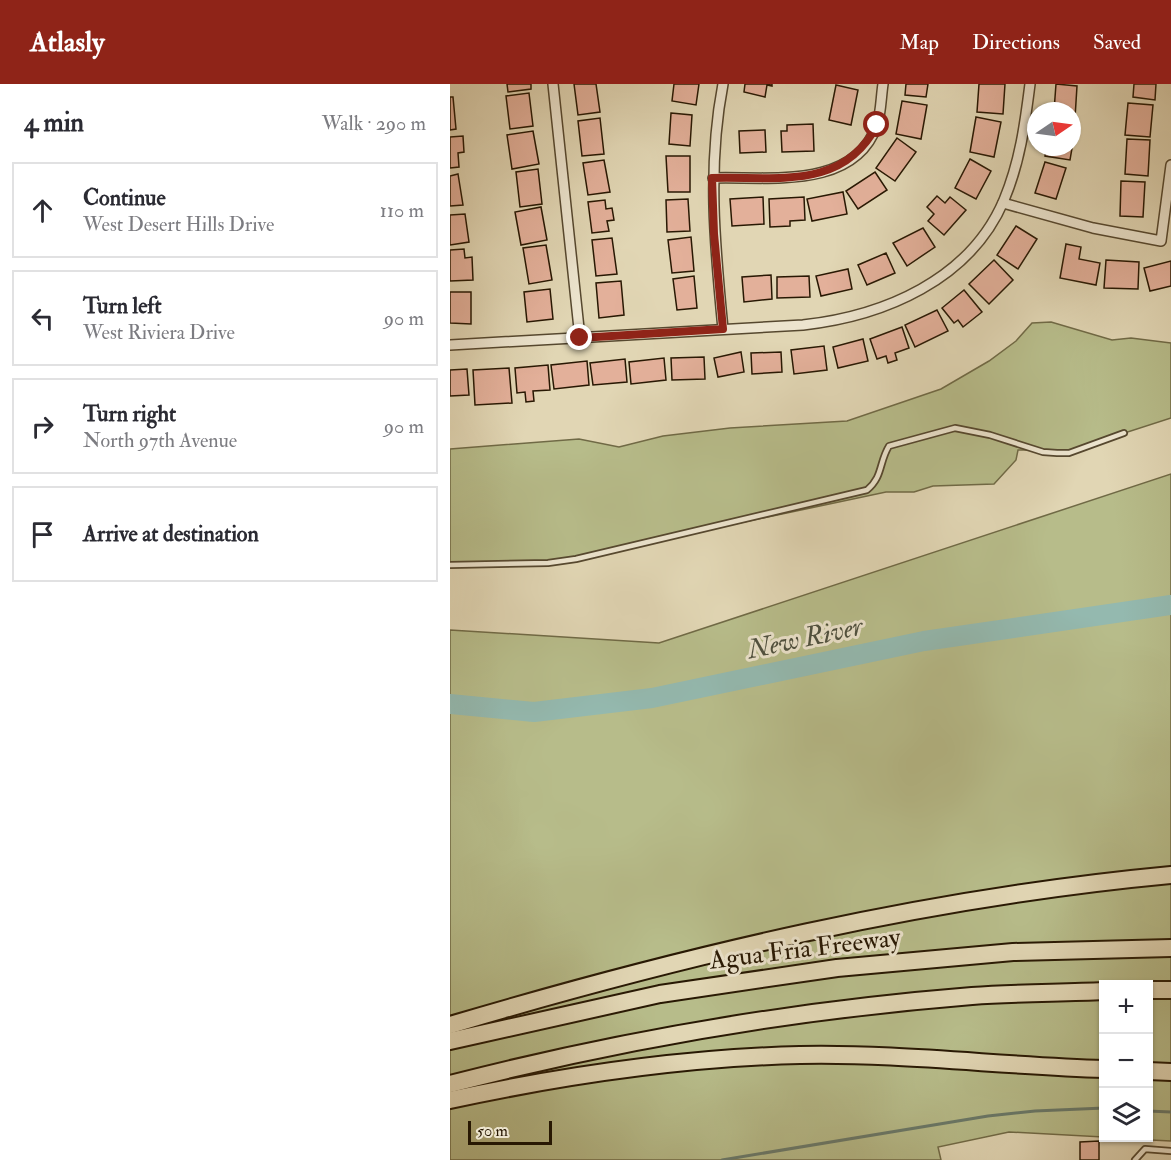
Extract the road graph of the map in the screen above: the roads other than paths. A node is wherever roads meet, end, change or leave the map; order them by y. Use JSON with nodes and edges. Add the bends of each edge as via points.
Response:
{"nodes":[{"id":1,"x":553,"y":84,"type":"edge"},
{"id":2,"x":723,"y":84,"type":"edge"},
{"id":3,"x":883,"y":84,"type":"edge"},
{"id":4,"x":1030,"y":84,"type":"edge"},
{"id":5,"x":1171,"y":165,"type":"edge"},
{"id":6,"x":712,"y":178,"type":"junction"},
{"id":7,"x":1003,"y":202,"type":"junction"},
{"id":8,"x":723,"y":329,"type":"junction"},
{"id":9,"x":580,"y":338,"type":"junction"},
{"id":10,"x":450,"y":345,"type":"edge"},
{"id":11,"x":1124,"y":433,"type":"dead end"},
{"id":12,"x":450,"y":565,"type":"edge"},
{"id":13,"x":1171,"y":875,"type":"edge"},
{"id":14,"x":1171,"y":948,"type":"edge"},
{"id":15,"x":1153,"y":990,"type":"edge"},
{"id":16,"x":1171,"y":990,"type":"edge"},
{"id":17,"x":1099,"y":992,"type":"edge"},
{"id":18,"x":450,"y":1025,"type":"edge"},
{"id":19,"x":450,"y":1041,"type":"edge"},
{"id":20,"x":1099,"y":1069,"type":"edge"},
{"id":21,"x":1153,"y":1071,"type":"edge"},
{"id":22,"x":1171,"y":1072,"type":"edge"},
{"id":23,"x":450,"y":1084,"type":"edge"},
{"id":24,"x":450,"y":1100,"type":"edge"},
{"id":25,"x":1171,"y":1151,"type":"edge"},
{"id":26,"x":1135,"y":1160,"type":"edge"}],
"edges":[{"from":1,"to":9,"type":"street"},
{"from":2,"to":6,"type":"street"},
{"from":3,"to":6,"type":"street","via":[[877,125],[868,142],[851,159],[808,176]]},
{"from":4,"to":7,"type":"street","via":[[1024,136]]},
{"from":5,"to":7,"type":"street","via":[[1161,241],[1093,228]]},
{"from":6,"to":8,"type":"street"},
{"from":7,"to":8,"type":"street","via":[[974,246],[956,265],[938,280],[876,311],[828,322]]},
{"from":8,"to":9,"type":"street"},
{"from":9,"to":10,"type":"street"},
{"from":11,"to":12,"type":"lane","via":[[1069,453],[1057,453],[968,429],[941,431],[889,446],[883,455],[880,477],[867,490],[576,559]]},
{"from":13,"to":18,"type":"highway","via":[[1004,894],[861,919],[569,990]]},
{"from":14,"to":19,"type":"highway","name":"Agua Fria Freeway","via":[[1013,952],[837,968],[660,994]]},
{"from":15,"to":16,"type":"highway"},
{"from":17,"to":23,"type":"highway","via":[[972,996],[811,1013],[643,1040]]},
{"from":20,"to":24,"type":"highway","via":[[800,1055],[605,1071]]},
{"from":21,"to":22,"type":"highway"},
{"from":25,"to":26,"type":"lane","via":[[1145,1149]]}]}
